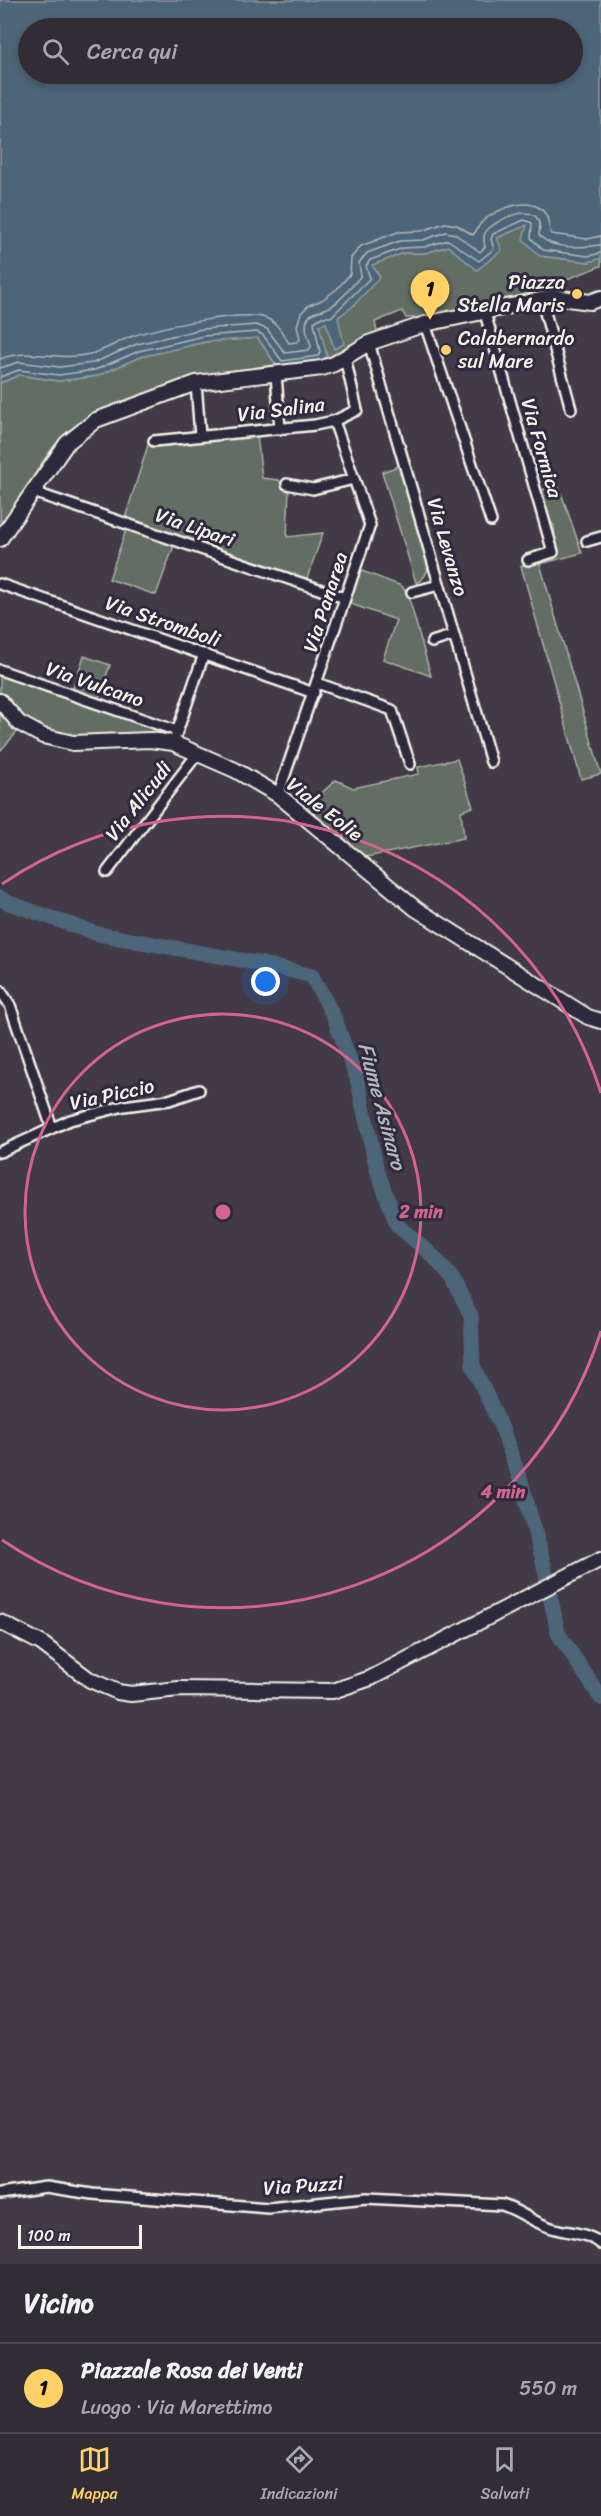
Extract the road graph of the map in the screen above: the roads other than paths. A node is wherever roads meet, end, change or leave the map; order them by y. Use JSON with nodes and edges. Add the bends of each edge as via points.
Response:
{"nodes":[{"id":1,"x":601,"y":298,"type":"edge"},
{"id":2,"x":542,"y":303,"type":"junction"},
{"id":3,"x":485,"y":316,"type":"junction"},
{"id":4,"x":426,"y":328,"type":"junction"},
{"id":5,"x":369,"y":342,"type":"junction"},
{"id":6,"x":345,"y":358,"type":"junction"},
{"id":7,"x":276,"y":374,"type":"junction"},
{"id":8,"x":196,"y":383,"type":"junction"},
{"id":9,"x":571,"y":409,"type":"dead end"},
{"id":10,"x":334,"y":421,"type":"junction"},
{"id":11,"x":280,"y":429,"type":"junction"},
{"id":12,"x":200,"y":436,"type":"junction"},
{"id":13,"x":154,"y":441,"type":"dead end"},
{"id":14,"x":354,"y":479,"type":"junction"},
{"id":15,"x":287,"y":484,"type":"dead end"},
{"id":16,"x":33,"y":492,"type":"junction"},
{"id":17,"x":491,"y":521,"type":"dead end"},
{"id":18,"x":601,"y":537,"type":"edge"},
{"id":19,"x":0,"y":539,"type":"edge"},
{"id":20,"x":587,"y":541,"type":"dead end"},
{"id":21,"x":528,"y":560,"type":"dead end"},
{"id":22,"x":0,"y":584,"type":"edge"},
{"id":23,"x":439,"y":585,"type":"junction"},
{"id":24,"x":412,"y":592,"type":"dead end"},
{"id":25,"x":345,"y":598,"type":"junction"},
{"id":26,"x":454,"y":635,"type":"junction"},
{"id":27,"x":432,"y":642,"type":"dead end"},
{"id":28,"x":204,"y":654,"type":"junction"},
{"id":29,"x":0,"y":670,"type":"edge"},
{"id":30,"x":315,"y":688,"type":"junction"},
{"id":31,"x":0,"y":701,"type":"edge"},
{"id":32,"x":175,"y":737,"type":"junction"},
{"id":33,"x":198,"y":753,"type":"junction"},
{"id":34,"x":491,"y":762,"type":"dead end"},
{"id":35,"x":410,"y":764,"type":"dead end"},
{"id":36,"x":278,"y":795,"type":"junction"},
{"id":37,"x":106,"y":872,"type":"dead end"},
{"id":38,"x":0,"y":990,"type":"edge"},
{"id":39,"x":601,"y":1021,"type":"edge"},
{"id":40,"x":199,"y":1090,"type":"dead end"},
{"id":41,"x":52,"y":1128,"type":"junction"},
{"id":42,"x":0,"y":1152,"type":"edge"},
{"id":43,"x":601,"y":1559,"type":"edge"},
{"id":44,"x":0,"y":1622,"type":"edge"},
{"id":45,"x":0,"y":2194,"type":"edge"},
{"id":46,"x":601,"y":2244,"type":"edge"}],
"edges":[{"from":1,"to":2,"type":"street","via":[[590,302],[554,297]]},
{"from":2,"to":3,"type":"street"},
{"from":2,"to":9,"type":"street"},
{"from":3,"to":4,"type":"street"},
{"from":3,"to":21,"type":"street","name":"Via Formica","via":[[553,552]]},
{"from":4,"to":5,"type":"street"},
{"from":4,"to":17,"type":"street"},
{"from":5,"to":6,"type":"street"},
{"from":5,"to":23,"type":"street","name":"Via Levanzo"},
{"from":6,"to":7,"type":"street","via":[[322,368]]},
{"from":6,"to":10,"type":"street","name":"Via Salina","via":[[357,410]]},
{"from":7,"to":8,"type":"street"},
{"from":7,"to":11,"type":"street"},
{"from":8,"to":12,"type":"street"},
{"from":8,"to":16,"type":"street","via":[[86,426],[67,443]]},
{"from":10,"to":11,"type":"street","name":"Via Salina"},
{"from":10,"to":14,"type":"street","name":"Via Panarea"},
{"from":11,"to":12,"type":"street","name":"Via Salina"},
{"from":12,"to":13,"type":"street","name":"Via Salina"},
{"from":14,"to":15,"type":"street","via":[[313,489]]},
{"from":14,"to":25,"type":"street","name":"Via Panarea","via":[[370,525]]},
{"from":16,"to":19,"type":"street"},
{"from":16,"to":25,"type":"street","name":"Via Lipari"},
{"from":18,"to":20,"type":"street"},
{"from":22,"to":28,"type":"street","name":"Via Stromboli"},
{"from":23,"to":24,"type":"street"},
{"from":23,"to":26,"type":"street","name":"Via Levanzo"},
{"from":25,"to":30,"type":"street","name":"Via Panarea"},
{"from":26,"to":27,"type":"street"},
{"from":26,"to":34,"type":"street","name":"Via Levanzo"},
{"from":28,"to":30,"type":"street","name":"Via Stromboli"},
{"from":28,"to":32,"type":"street"},
{"from":29,"to":32,"type":"street","name":"Via Vulcano"},
{"from":30,"to":35,"type":"street","name":"Via Stromboli","via":[[392,710]]},
{"from":30,"to":36,"type":"street","name":"Via Panarea"},
{"from":31,"to":32,"type":"street","name":"Viale Eolie","via":[[28,729],[65,742]]},
{"from":32,"to":33,"type":"street","name":"Viale Eolie"},
{"from":33,"to":36,"type":"street","name":"Viale Eolie"},
{"from":33,"to":37,"type":"street","name":"Via Alicudi"},
{"from":36,"to":39,"type":"street","name":"Viale Eolie","via":[[416,909],[588,1017]]},
{"from":38,"to":41,"type":"street","via":[[10,1005]]},
{"from":40,"to":41,"type":"street","name":"Via Piccio","via":[[169,1100],[92,1114]]},
{"from":41,"to":42,"type":"street","name":"Via Piccio"},
{"from":43,"to":44,"type":"street","via":[[371,1678],[333,1691],[118,1692],[90,1680],[41,1642]]},
{"from":45,"to":46,"type":"street","name":"Via Puzzi","via":[[46,2187],[268,2208],[366,2198],[502,2205],[540,2224]]}]}
